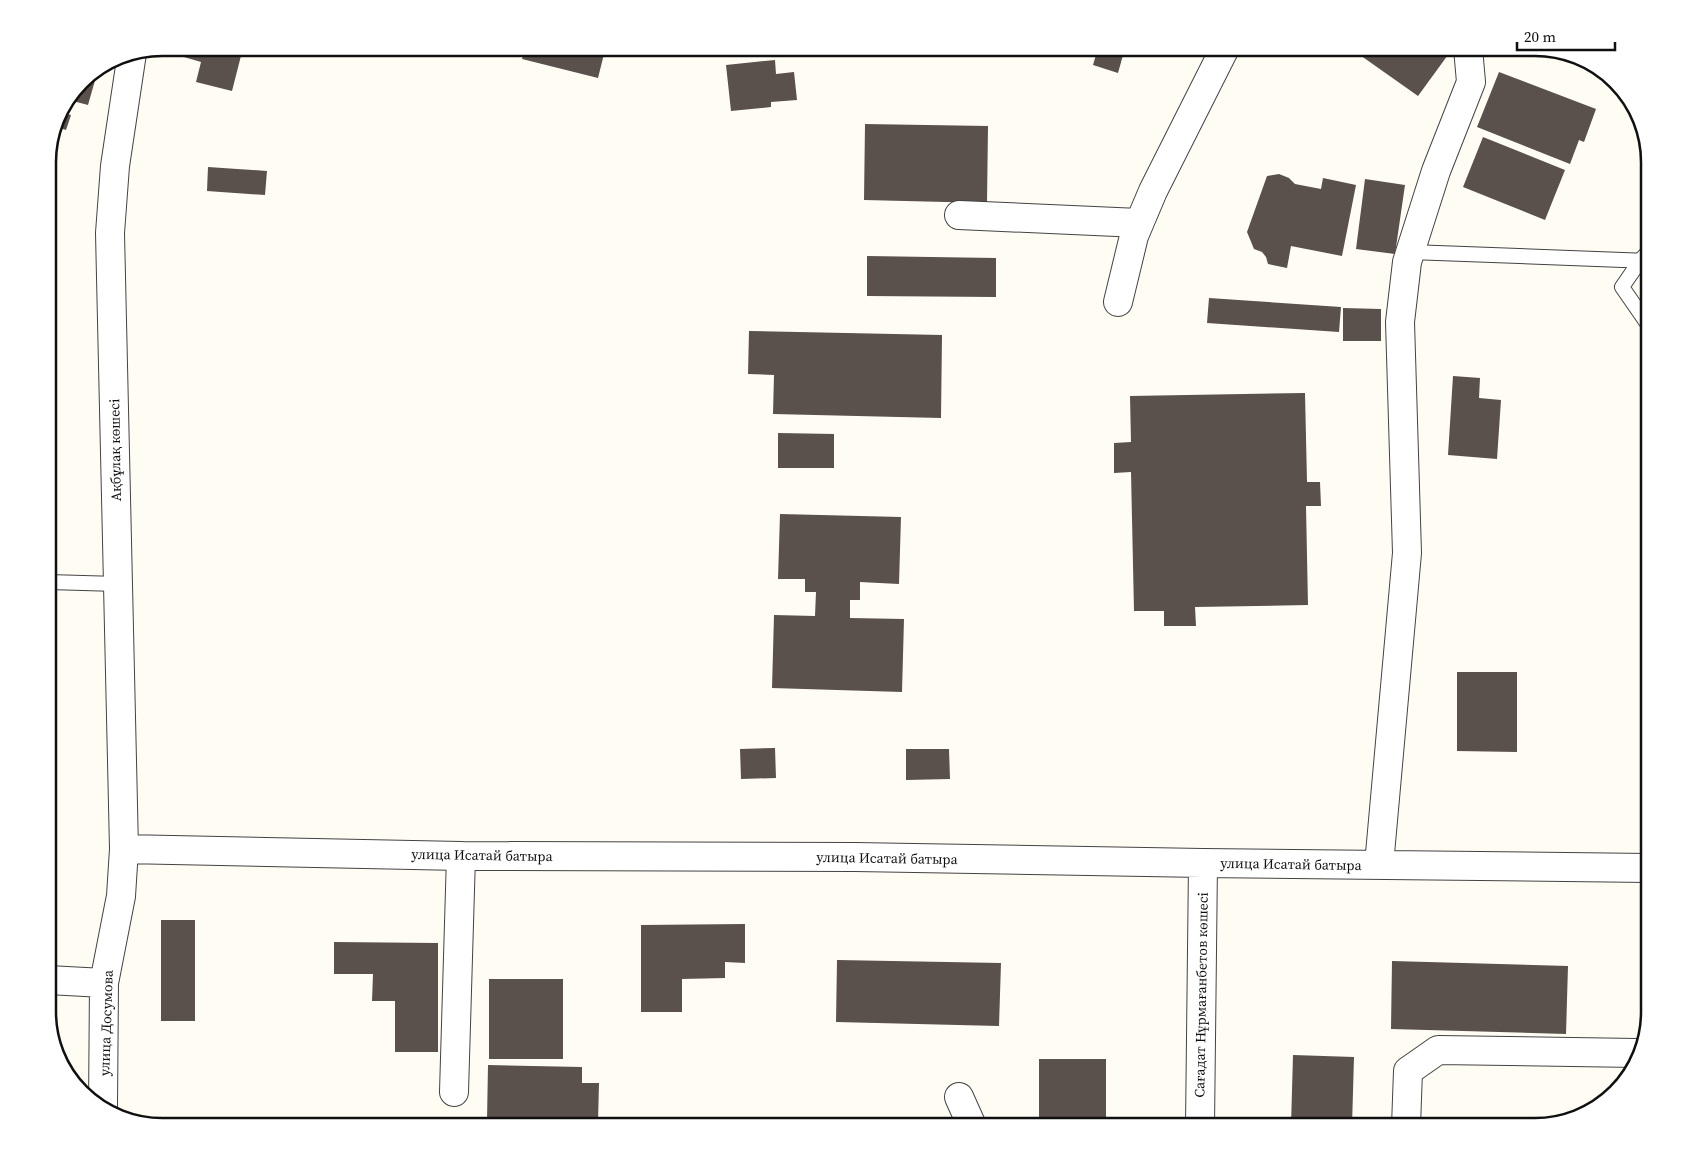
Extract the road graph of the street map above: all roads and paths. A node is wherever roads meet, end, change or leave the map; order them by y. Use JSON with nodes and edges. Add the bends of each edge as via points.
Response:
{"nodes":[{"id":1,"x":1221,"y":56,"type":"edge"},
{"id":2,"x":1469,"y":56,"type":"edge"},
{"id":3,"x":131,"y":61,"type":"edge"},
{"id":4,"x":959,"y":215,"type":"dead end"},
{"id":5,"x":1139,"y":223,"type":"junction"},
{"id":6,"x":1410,"y":252,"type":"junction"},
{"id":7,"x":1641,"y":258,"type":"edge"},
{"id":8,"x":1641,"y":264,"type":"edge"},
{"id":9,"x":1118,"y":302,"type":"dead end"},
{"id":10,"x":1641,"y":313,"type":"edge"},
{"id":11,"x":56,"y":582,"type":"edge"},
{"id":12,"x":118,"y":584,"type":"junction"},
{"id":13,"x":124,"y":849,"type":"junction"},
{"id":14,"x":461,"y":856,"type":"junction"},
{"id":15,"x":1203,"y":863,"type":"junction"},
{"id":16,"x":1380,"y":865,"type":"junction"},
{"id":17,"x":1641,"y":868,"type":"edge"},
{"id":18,"x":56,"y":980,"type":"edge"},
{"id":19,"x":104,"y":983,"type":"junction"},
{"id":20,"x":1633,"y":1052,"type":"edge"},
{"id":21,"x":454,"y":1092,"type":"dead end"},
{"id":22,"x":959,"y":1097,"type":"dead end"},
{"id":23,"x":103,"y":1100,"type":"edge"},
{"id":24,"x":968,"y":1118,"type":"edge"},
{"id":25,"x":1200,"y":1118,"type":"edge"},
{"id":26,"x":1406,"y":1118,"type":"edge"}],
"edges":[{"from":1,"to":5,"type":"street"},
{"from":2,"to":6,"type":"street","via":[[1471,82],[1436,171]]},
{"from":3,"to":12,"type":"street","name":"Ақбұлақ көшесі","via":[[114,166],[110,233]]},
{"from":4,"to":5,"type":"street"},
{"from":5,"to":9,"type":"street"},
{"from":6,"to":7,"type":"lane"},
{"from":6,"to":16,"type":"street","via":[[1400,322],[1407,554]]},
{"from":8,"to":10,"type":"lane","via":[[1622,287]]},
{"from":11,"to":12,"type":"lane"},
{"from":12,"to":13,"type":"street","name":"Ақбұлақ көшесі"},
{"from":13,"to":14,"type":"street","name":"улица Исатай батыра"},
{"from":13,"to":19,"type":"street","name":"улица Досумова","via":[[121,896]]},
{"from":14,"to":15,"type":"street","name":"улица Исатай батыра","via":[[855,857]]},
{"from":14,"to":21,"type":"street"},
{"from":15,"to":16,"type":"street","name":"улица Исатай батыра"},
{"from":15,"to":25,"type":"street","name":"Сағадат Нұрмағанбетов көшесі"},
{"from":16,"to":17,"type":"street","name":"улица Исатай батыра"},
{"from":18,"to":19,"type":"street"},
{"from":19,"to":23,"type":"street","name":"улица Досумова"},
{"from":20,"to":26,"type":"street","via":[[1438,1050],[1408,1071]]},
{"from":22,"to":24,"type":"street"}]}
